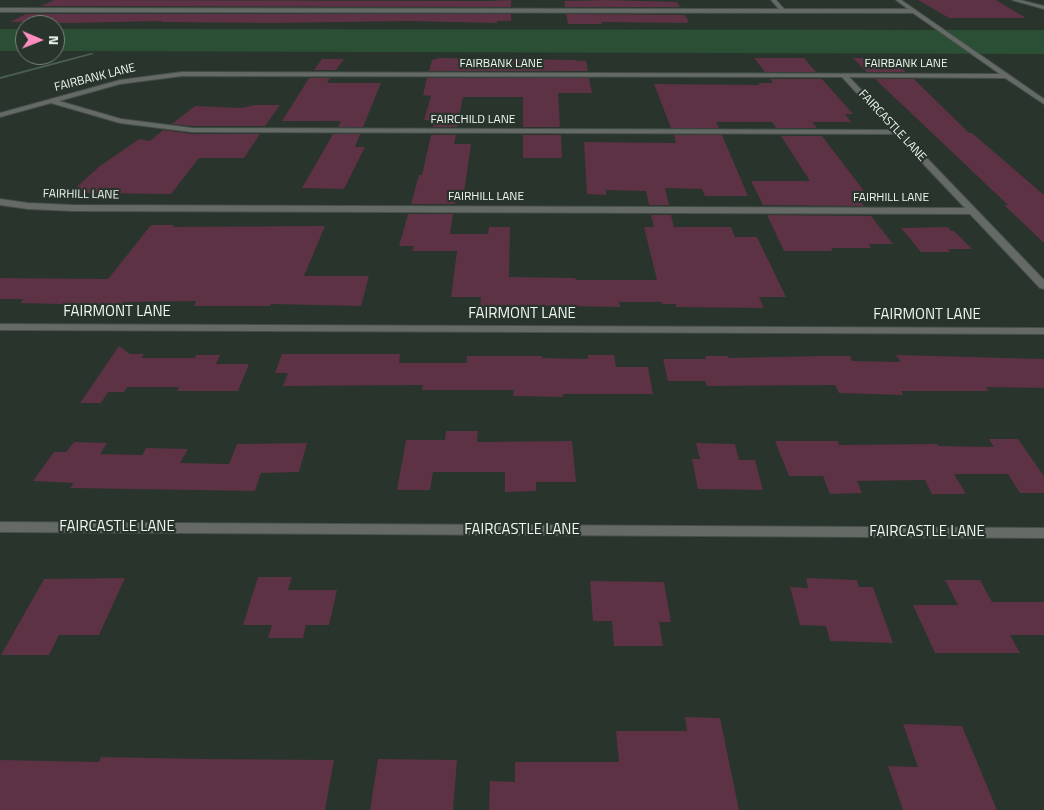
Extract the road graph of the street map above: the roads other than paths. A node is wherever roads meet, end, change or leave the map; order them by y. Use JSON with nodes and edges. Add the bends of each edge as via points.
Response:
{"nodes":[{"id":1,"x":773,"y":0,"type":"edge"},
{"id":2,"x":898,"y":0,"type":"edge"},
{"id":3,"x":1014,"y":0,"type":"edge"},
{"id":4,"x":155,"y":2,"type":"dead end"},
{"id":5,"x":1044,"y":8,"type":"edge"},
{"id":6,"x":0,"y":10,"type":"edge"},
{"id":7,"x":143,"y":10,"type":"junction"},
{"id":8,"x":783,"y":11,"type":"junction"},
{"id":9,"x":914,"y":11,"type":"junction"},
{"id":10,"x":844,"y":76,"type":"junction"},
{"id":11,"x":1007,"y":76,"type":"junction"},
{"id":12,"x":52,"y":100,"type":"junction"},
{"id":13,"x":1044,"y":102,"type":"edge"},
{"id":14,"x":0,"y":115,"type":"edge"},
{"id":15,"x":898,"y":132,"type":"junction"},
{"id":16,"x":0,"y":202,"type":"edge"},
{"id":17,"x":972,"y":211,"type":"junction"},
{"id":18,"x":1044,"y":286,"type":"edge"},
{"id":19,"x":0,"y":327,"type":"edge"},
{"id":20,"x":1044,"y":331,"type":"edge"},
{"id":21,"x":0,"y":527,"type":"edge"},
{"id":22,"x":1044,"y":533,"type":"edge"}],
"edges":[{"from":1,"to":8,"type":"street"},
{"from":2,"to":9,"type":"street"},
{"from":3,"to":5,"type":"street"},
{"from":4,"to":7,"type":"street"},
{"from":6,"to":7,"type":"street"},
{"from":7,"to":8,"type":"street"},
{"from":8,"to":9,"type":"street"},
{"from":9,"to":11,"type":"street"},
{"from":10,"to":11,"type":"street","name":"FAIRBANK LANE"},
{"from":10,"to":12,"type":"street","name":"FAIRBANK LANE","via":[[182,74],[128,80]]},
{"from":10,"to":15,"type":"street","name":"FAIRCASTLE LANE"},
{"from":11,"to":13,"type":"street"},
{"from":12,"to":14,"type":"street","name":"FAIRBANK LANE"},
{"from":12,"to":15,"type":"street","name":"FAIRCHILD LANE","via":[[120,122],[192,130]]},
{"from":15,"to":17,"type":"street","name":"FAIRCASTLE LANE"},
{"from":16,"to":17,"type":"street","name":"FAIRHILL LANE","via":[[73,208]]},
{"from":17,"to":18,"type":"street","name":"FAIRCASTLE LANE"},
{"from":19,"to":20,"type":"street","name":"FAIRMONT LANE"},
{"from":21,"to":22,"type":"street","name":"FAIRCASTLE LANE"}]}
